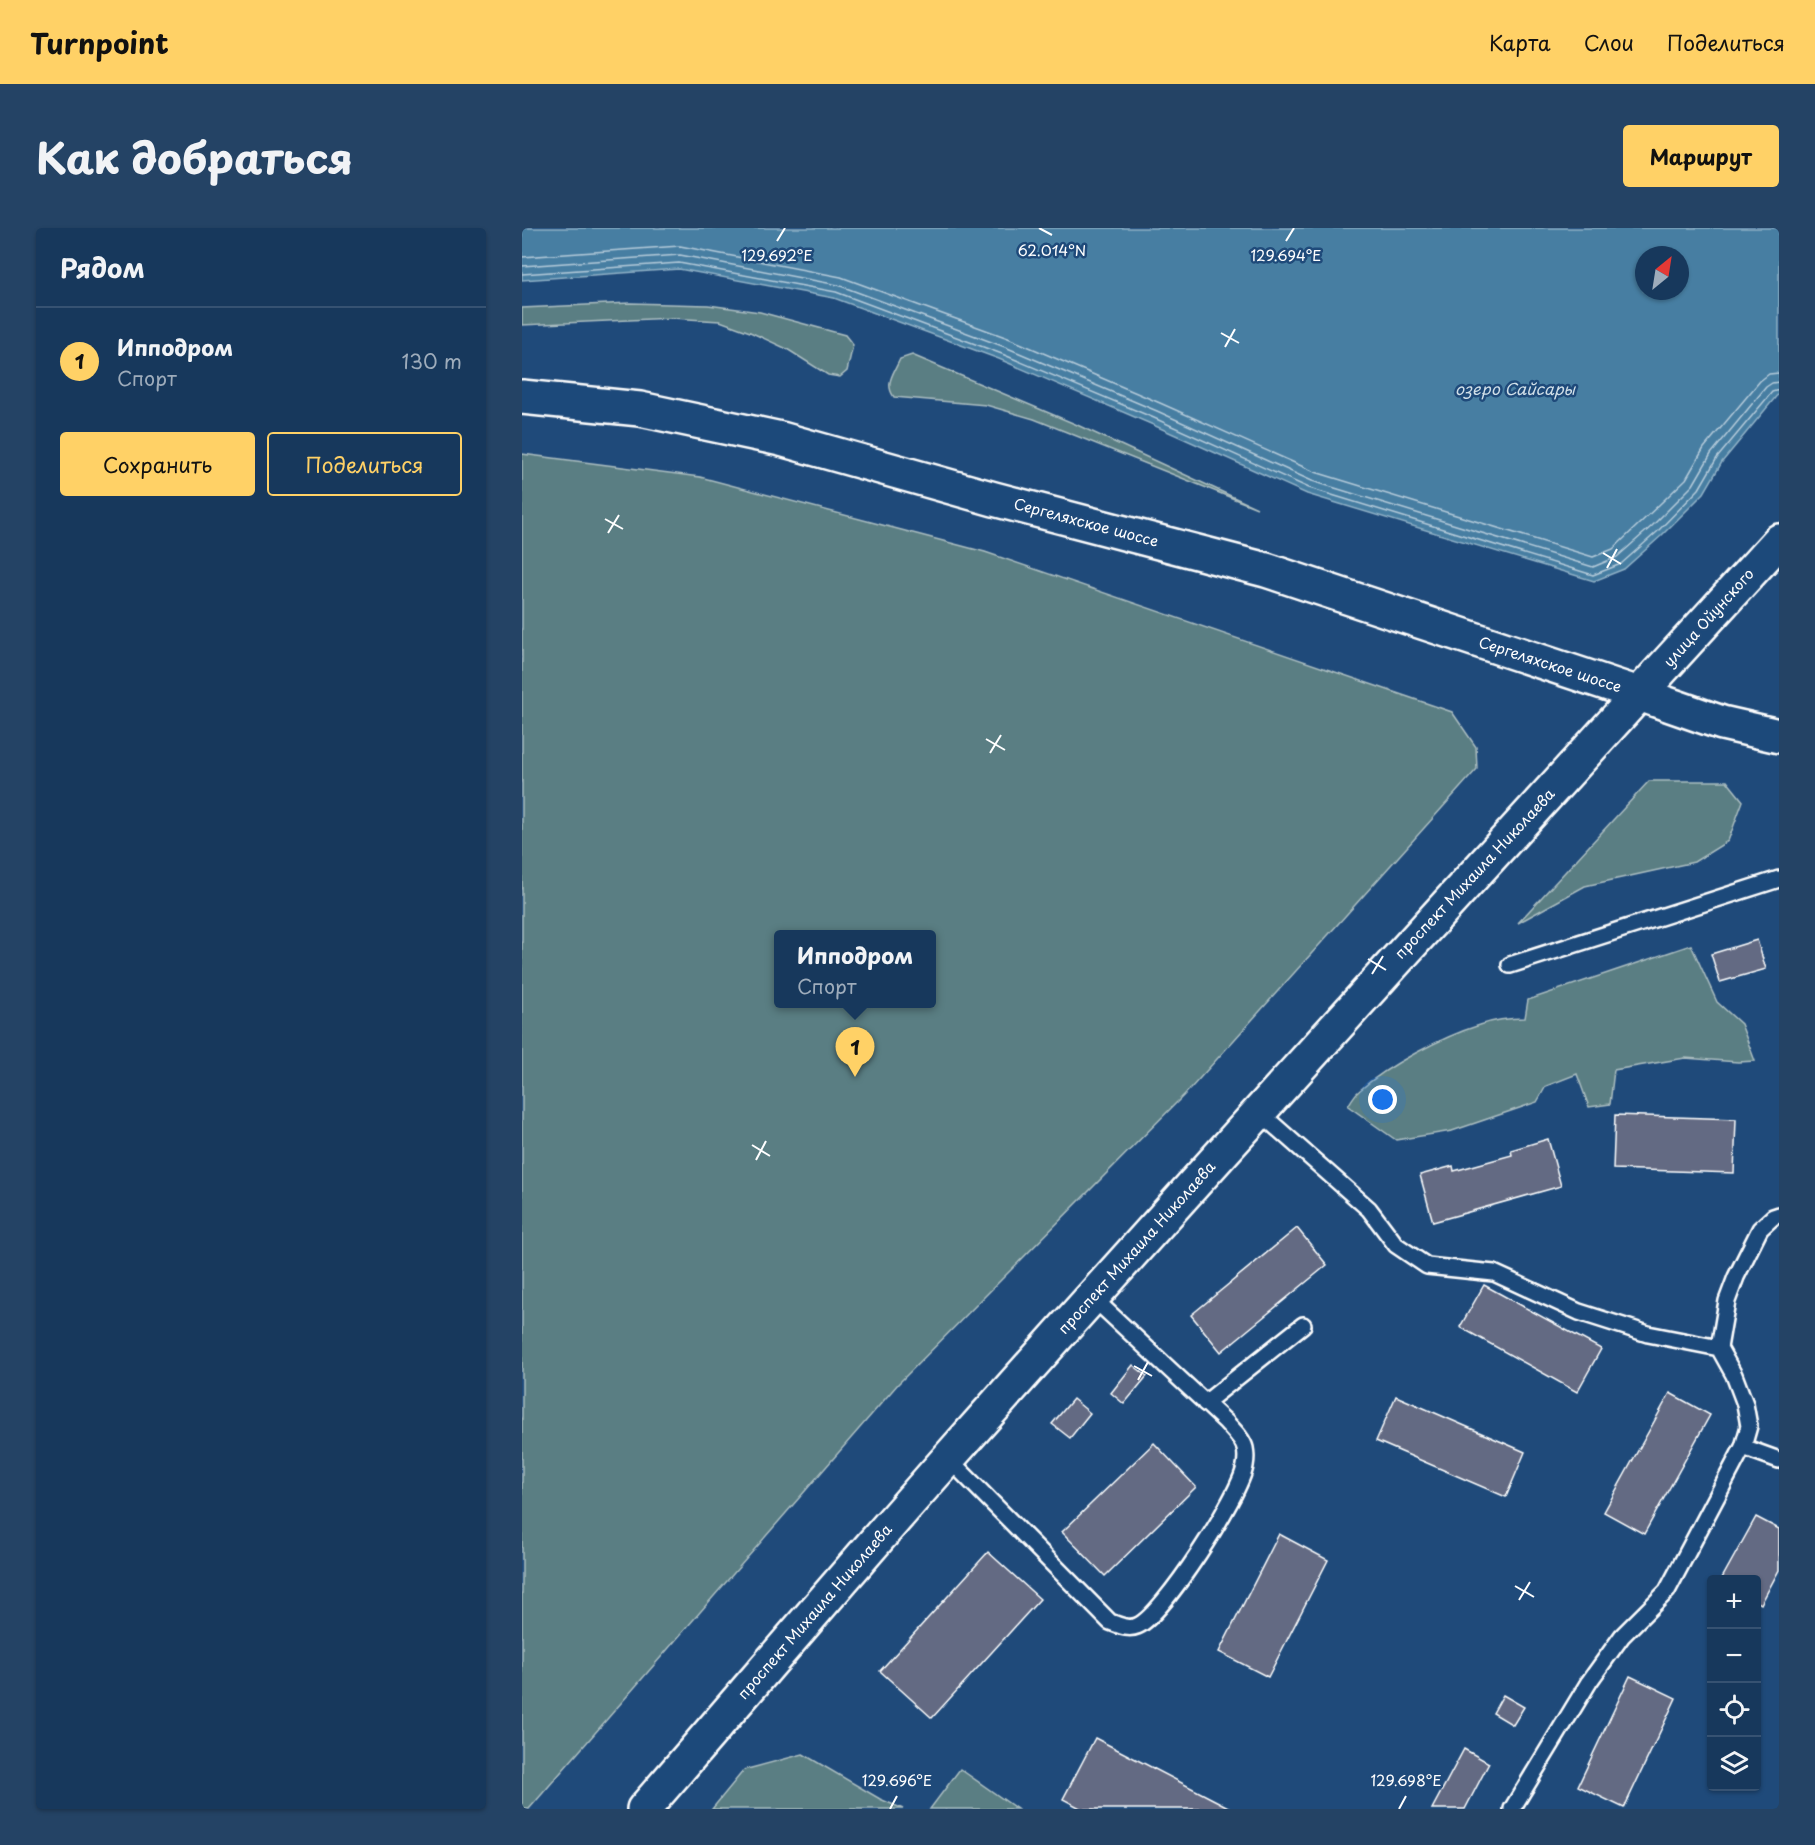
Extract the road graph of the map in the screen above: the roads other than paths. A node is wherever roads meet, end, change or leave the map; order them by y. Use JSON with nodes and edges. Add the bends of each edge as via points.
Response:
{"nodes":[{"id":1,"x":522,"y":398,"type":"edge"},
{"id":2,"x":1779,"y":541,"type":"edge"},
{"id":3,"x":1639,"y":694,"type":"junction"},
{"id":4,"x":1779,"y":736,"type":"edge"},
{"id":5,"x":1779,"y":879,"type":"edge"},
{"id":6,"x":1510,"y":965,"type":"dead end"},
{"id":7,"x":1259,"y":1112,"type":"junction"},
{"id":8,"x":1779,"y":1215,"type":"edge"},
{"id":9,"x":1092,"y":1297,"type":"junction"},
{"id":10,"x":1303,"y":1326,"type":"dead end"},
{"id":11,"x":1719,"y":1348,"type":"junction"},
{"id":12,"x":1205,"y":1402,"type":"junction"},
{"id":13,"x":1743,"y":1447,"type":"junction"},
{"id":14,"x":948,"y":1458,"type":"junction"},
{"id":15,"x":1779,"y":1460,"type":"edge"},
{"id":16,"x":644,"y":1809,"type":"edge"},
{"id":17,"x":1512,"y":1809,"type":"edge"}],
"edges":[{"from":1,"to":3,"type":"main road","name":"Сергеляхское шоссе","via":[[640,409],[782,439],[1266,570]]},
{"from":2,"to":3,"type":"main road","name":"улица Ойунского"},
{"from":3,"to":4,"type":"main road","name":"Сергеляхское шоссе","via":[[1722,723]]},
{"from":3,"to":7,"type":"main road","name":"проспект Михаила Николаева"},
{"from":5,"to":6,"type":"lane"},
{"from":7,"to":9,"type":"main road","name":"проспект Михаила Николаева"},
{"from":7,"to":11,"type":"lane","via":[[1369,1209],[1396,1245],[1427,1266],[1494,1273],[1579,1312],[1648,1334]]},
{"from":8,"to":11,"type":"lane","via":[[1760,1229],[1736,1277],[1727,1301]]},
{"from":9,"to":12,"type":"lane"},
{"from":9,"to":14,"type":"main road","name":"проспект Михаила Николаева"},
{"from":10,"to":12,"type":"lane"},
{"from":11,"to":13,"type":"lane","via":[[1745,1404],[1749,1426]]},
{"from":12,"to":14,"type":"lane","via":[[1245,1446],[1245,1467],[1222,1519],[1170,1593],[1136,1627],[1110,1622]]},
{"from":13,"to":15,"type":"lane"},
{"from":13,"to":17,"type":"lane","via":[[1667,1591],[1622,1636],[1589,1682]]},
{"from":14,"to":16,"type":"main road","name":"проспект Михаила Николаева"}]}
